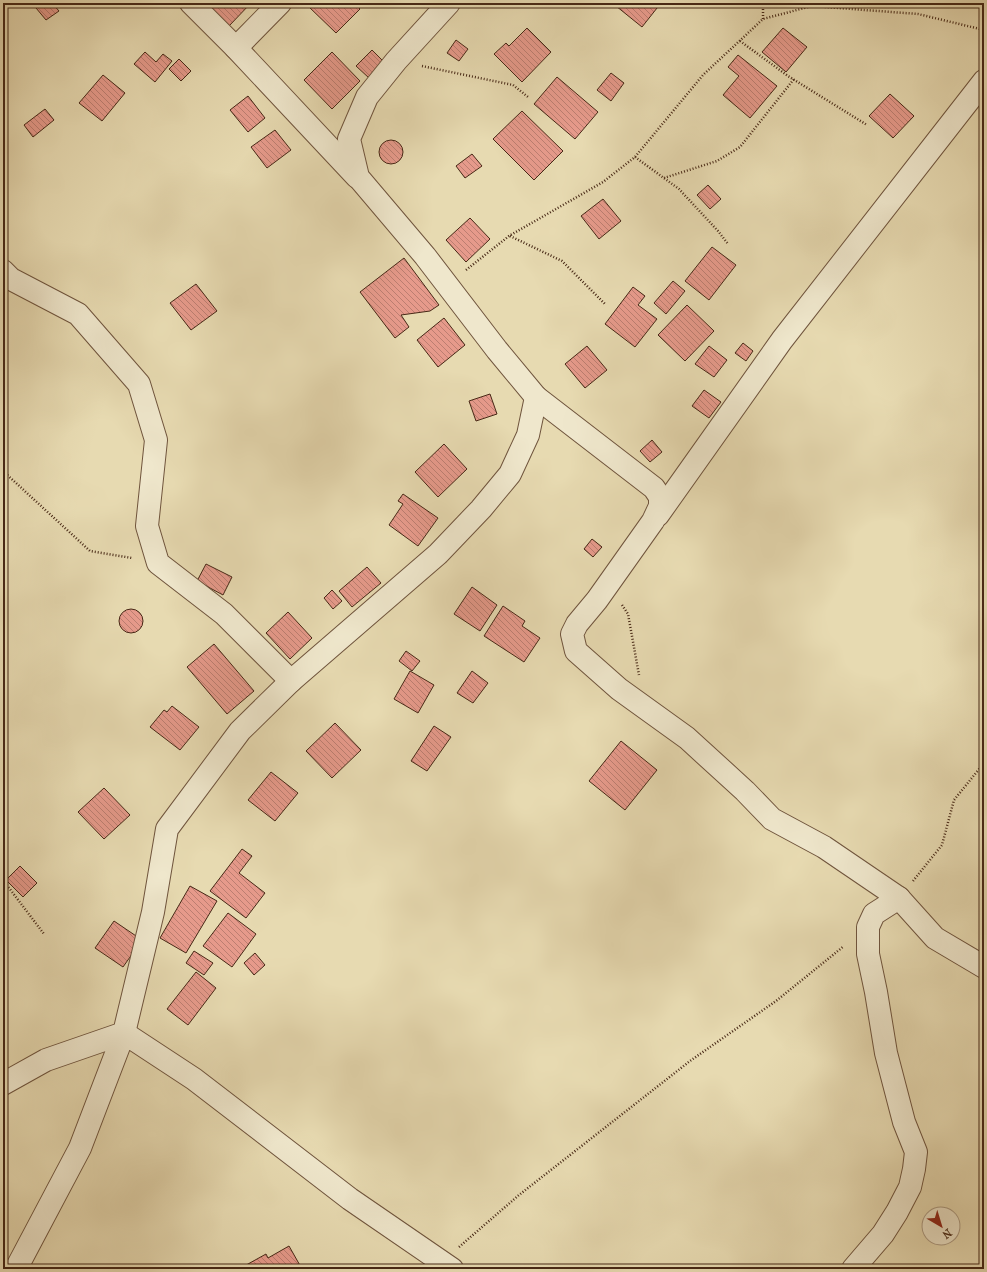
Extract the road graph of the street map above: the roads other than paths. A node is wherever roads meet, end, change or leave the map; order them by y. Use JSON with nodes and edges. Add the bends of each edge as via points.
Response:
{"nodes":[{"id":1,"x":191,"y":3,"type":"edge"},
{"id":2,"x":280,"y":3,"type":"edge"},
{"id":3,"x":449,"y":3,"type":"edge"},
{"id":4,"x":236,"y":48,"type":"junction"},
{"id":5,"x":984,"y":81,"type":"edge"},
{"id":6,"x":358,"y":177,"type":"junction"},
{"id":7,"x":3,"y":271,"type":"edge"},
{"id":8,"x":536,"y":397,"type":"junction"},
{"id":9,"x":653,"y":522,"type":"junction"},
{"id":10,"x":291,"y":681,"type":"junction"},
{"id":11,"x":869,"y":878,"type":"junction"},
{"id":12,"x":899,"y":898,"type":"junction"},
{"id":13,"x":871,"y":920,"type":"junction"},
{"id":14,"x":984,"y":966,"type":"edge"},
{"id":15,"x":124,"y":1033,"type":"junction"},
{"id":16,"x":3,"y":1084,"type":"edge"},
{"id":17,"x":447,"y":1265,"type":"edge"},
{"id":18,"x":16,"y":1269,"type":"edge"},
{"id":19,"x":853,"y":1269,"type":"edge"}],
"edges":[{"from":1,"to":4,"type":"street"},
{"from":2,"to":4,"type":"street"},
{"from":3,"to":6,"type":"street","via":[[366,97],[349,139]]},
{"from":4,"to":6,"type":"street"},
{"from":5,"to":9,"type":"street","via":[[782,340]]},
{"from":6,"to":8,"type":"street"},
{"from":7,"to":10,"type":"street","via":[[11,279],[78,314],[139,384],[156,440],[147,526],[158,562],[224,614]]},
{"from":8,"to":9,"type":"street","via":[[654,488],[660,497],[660,506]]},
{"from":8,"to":10,"type":"street","via":[[528,435],[510,474],[480,509],[438,554]]},
{"from":9,"to":11,"type":"street","via":[[577,624],[572,634],[576,651],[619,689],[686,738],[772,819],[824,847]]},
{"from":10,"to":15,"type":"street","via":[[240,731],[167,829],[153,912]]},
{"from":11,"to":12,"type":"street"},
{"from":11,"to":13,"type":"street"},
{"from":12,"to":13,"type":"street"},
{"from":12,"to":14,"type":"street","via":[[935,938]]},
{"from":13,"to":19,"type":"street","via":[[868,954],[886,1053],[904,1122],[916,1152],[910,1187],[897,1212],[883,1234]]},
{"from":15,"to":16,"type":"street","via":[[46,1060]]},
{"from":15,"to":17,"type":"street","via":[[194,1079],[350,1199]]},
{"from":15,"to":18,"type":"street","via":[[80,1148]]}]}
